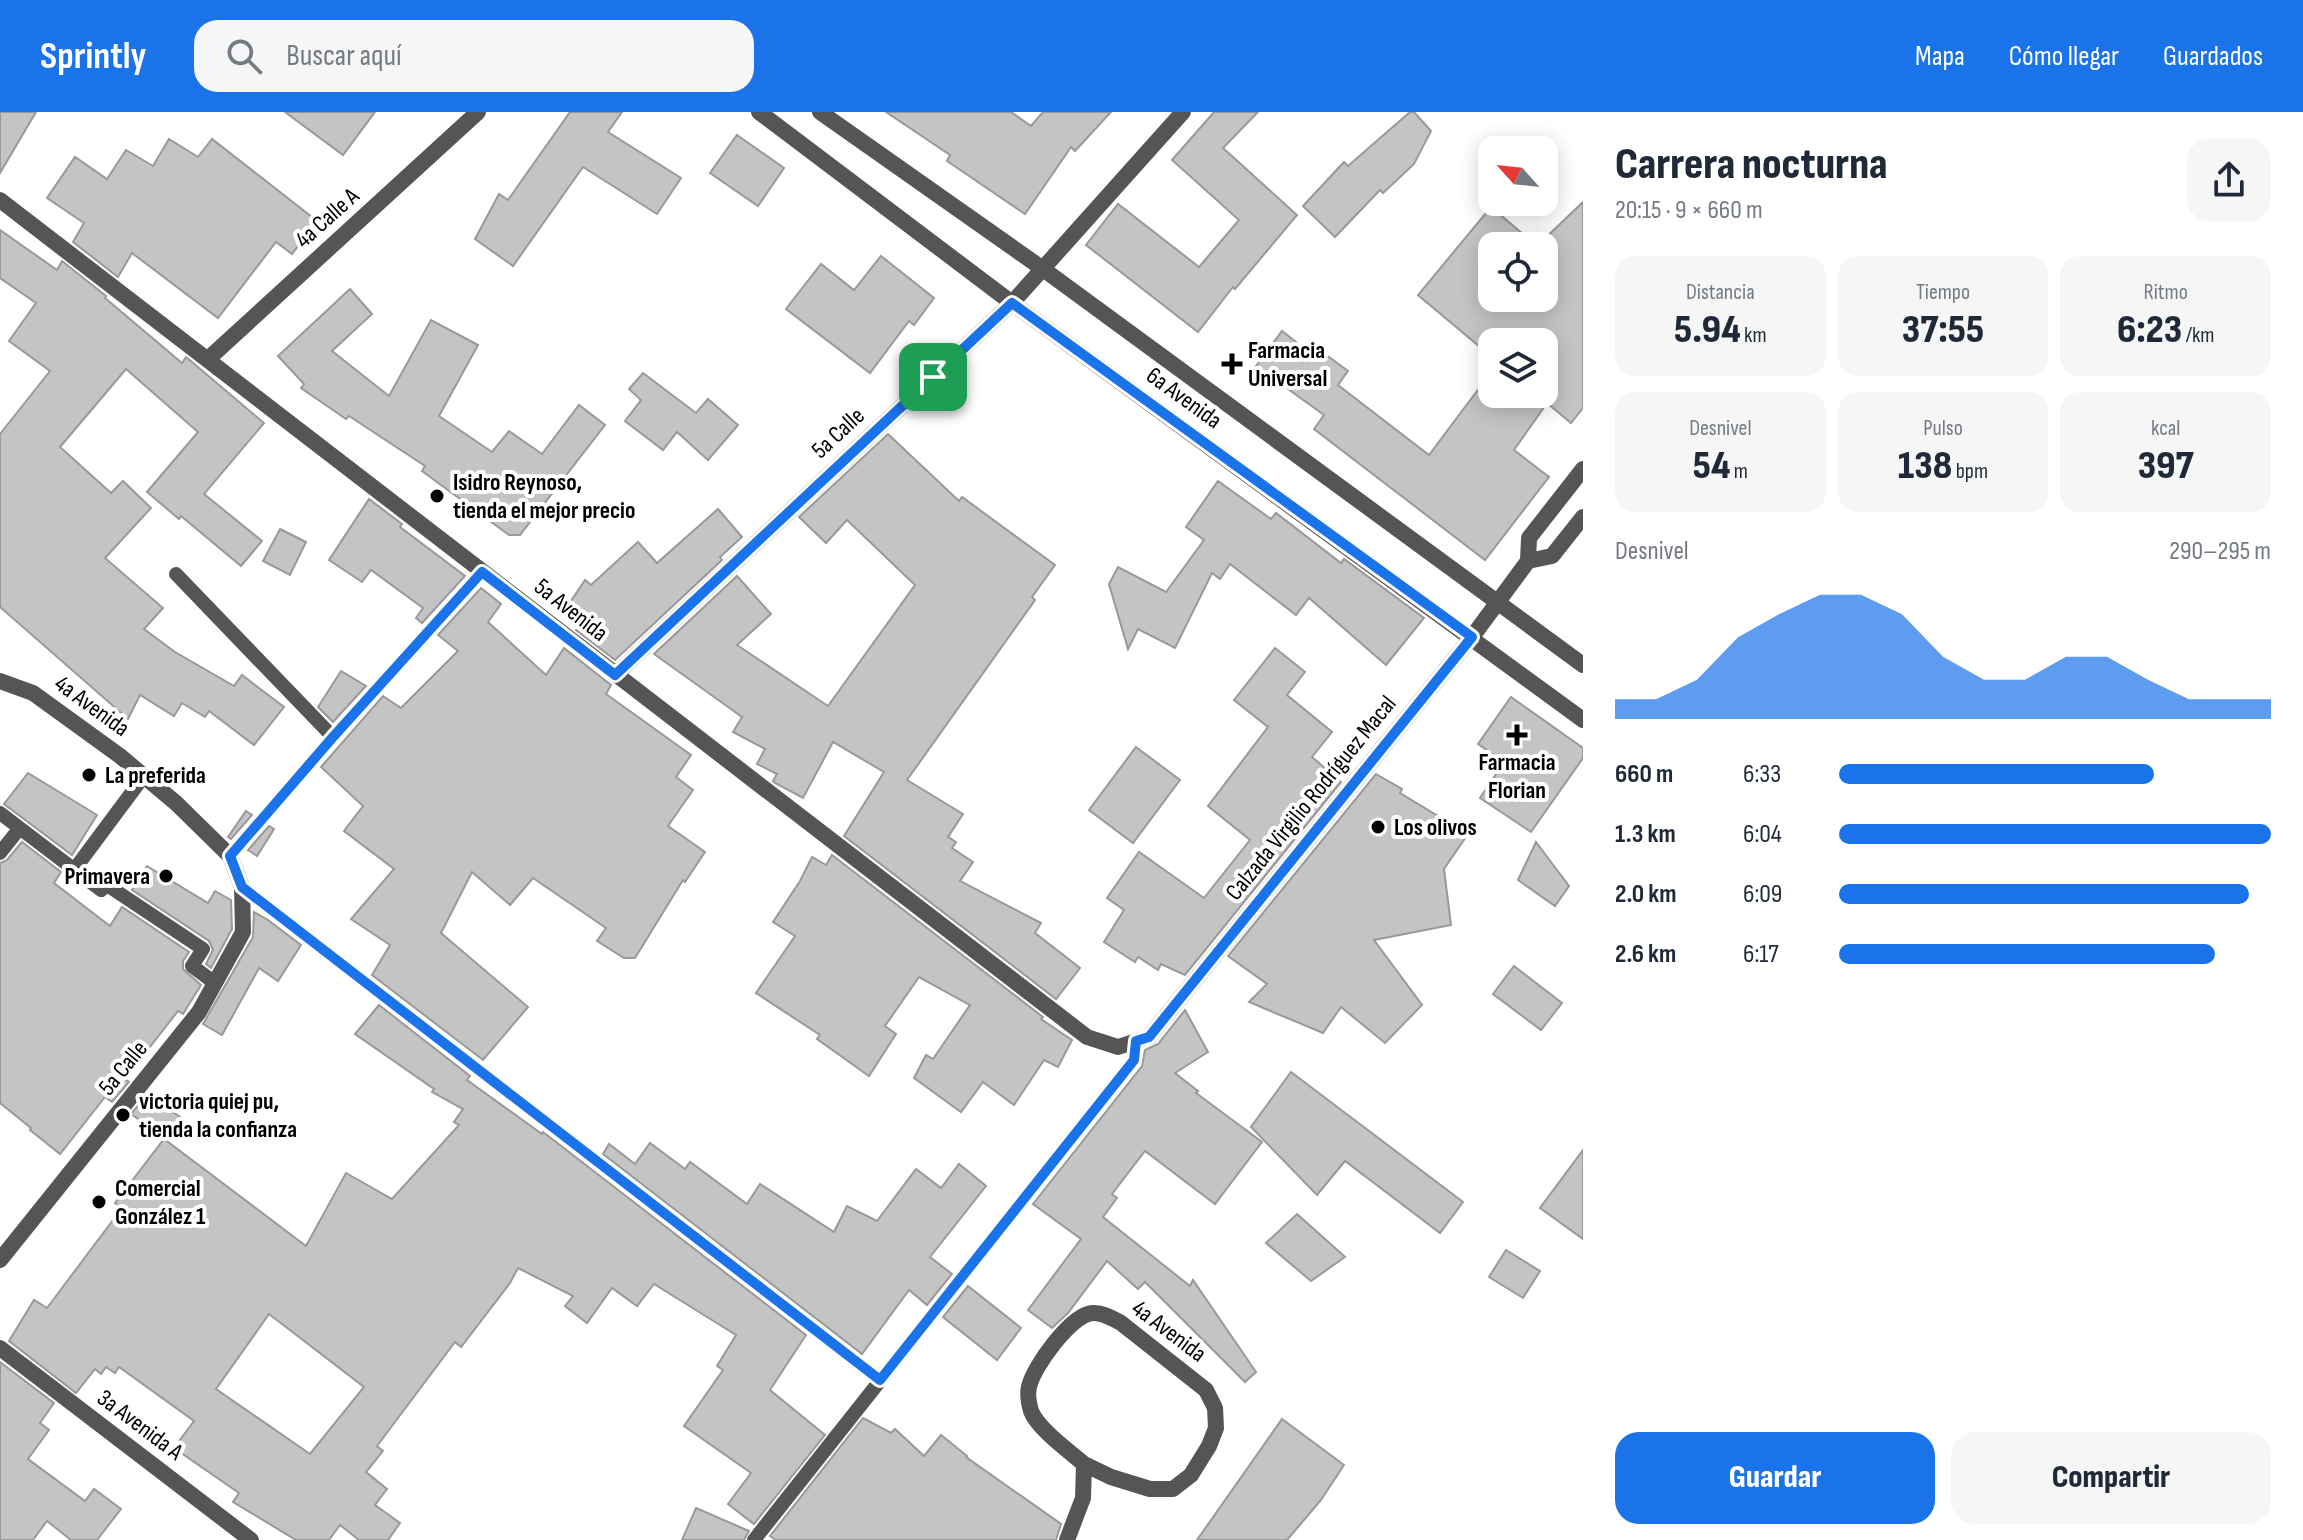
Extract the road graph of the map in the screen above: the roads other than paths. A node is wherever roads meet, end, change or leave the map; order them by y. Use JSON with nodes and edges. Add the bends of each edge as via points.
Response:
{"nodes":[{"id":1,"x":478,"y":112,"type":"edge"},
{"id":2,"x":759,"y":112,"type":"edge"},
{"id":3,"x":820,"y":112,"type":"edge"},
{"id":4,"x":1183,"y":112,"type":"edge"},
{"id":5,"x":0,"y":200,"type":"edge"},
{"id":6,"x":1043,"y":269,"type":"junction"},
{"id":7,"x":1012,"y":303,"type":"junction"},
{"id":8,"x":208,"y":359,"type":"junction"},
{"id":9,"x":1583,"y":469,"type":"edge"},
{"id":10,"x":1583,"y":517,"type":"edge"},
{"id":11,"x":1528,"y":561,"type":"junction"},
{"id":12,"x":482,"y":572,"type":"junction"},
{"id":13,"x":176,"y":574,"type":"dead end"},
{"id":14,"x":1497,"y":603,"type":"junction"},
{"id":15,"x":1472,"y":637,"type":"junction"},
{"id":16,"x":1583,"y":665,"type":"edge"},
{"id":17,"x":615,"y":675,"type":"junction"},
{"id":18,"x":0,"y":681,"type":"edge"},
{"id":19,"x":1583,"y":720,"type":"edge"},
{"id":20,"x":333,"y":737,"type":"junction"},
{"id":21,"x":144,"y":776,"type":"junction"},
{"id":22,"x":0,"y":813,"type":"edge"},
{"id":23,"x":19,"y":829,"type":"junction"},
{"id":24,"x":0,"y":853,"type":"edge"},
{"id":25,"x":230,"y":856,"type":"junction"},
{"id":26,"x":74,"y":870,"type":"junction"},
{"id":27,"x":242,"y":887,"type":"junction"},
{"id":28,"x":215,"y":983,"type":"junction"},
{"id":29,"x":1136,"y":1041,"type":"junction"},
{"id":30,"x":1118,"y":1047,"type":"joint"},
{"id":31,"x":0,"y":1260,"type":"edge"},
{"id":32,"x":0,"y":1348,"type":"edge"},
{"id":33,"x":880,"y":1380,"type":"junction"},
{"id":34,"x":1084,"y":1464,"type":"junction"},
{"id":35,"x":251,"y":1540,"type":"edge"},
{"id":36,"x":754,"y":1540,"type":"edge"},
{"id":37,"x":1067,"y":1540,"type":"edge"}],
"edges":[{"from":1,"to":8,"type":"street","name":"4a Calle A"},
{"from":2,"to":7,"type":"street","name":"6a Avenida"},
{"from":3,"to":6,"type":"street","name":"6a Avenida"},
{"from":4,"to":6,"type":"street","name":"5a Calle"},
{"from":5,"to":8,"type":"street","name":"5a Avenida"},
{"from":6,"to":7,"type":"street","name":"5a Calle"},
{"from":6,"to":14,"type":"street","name":"6a Avenida"},
{"from":7,"to":15,"type":"street","name":"6a Avenida"},
{"from":7,"to":17,"type":"street","name":"5a Calle"},
{"from":8,"to":12,"type":"street","name":"5a Avenida"},
{"from":9,"to":11,"type":"street","name":"Calzada Virgilio Rodríguez Macal","via":[[1529,538]]},
{"from":10,"to":11,"type":"street","name":"Calzada Virgilio Rodríguez Macal","via":[[1552,556]]},
{"from":11,"to":14,"type":"street","name":"Calzada Virgilio Rodríguez Macal"},
{"from":12,"to":17,"type":"street","name":"5a Avenida"},
{"from":12,"to":20,"type":"lane"},
{"from":13,"to":20,"type":"lane"},
{"from":14,"to":15,"type":"street","name":"Calzada Virgilio Rodríguez Macal"},
{"from":14,"to":16,"type":"street","name":"6a Avenida"},
{"from":15,"to":19,"type":"street","name":"6a Avenida"},
{"from":15,"to":29,"type":"street","name":"Calzada Virgilio Rodríguez Macal","via":[[1149,1037]]},
{"from":17,"to":30,"type":"street","name":"5a Avenida","via":[[1087,1037]]},
{"from":18,"to":21,"type":"street","name":"4a Avenida","via":[[33,693]]},
{"from":20,"to":25,"type":"lane"},
{"from":21,"to":25,"type":"street","name":"4a Avenida"},
{"from":21,"to":26,"type":"lane"},
{"from":22,"to":23,"type":"lane"},
{"from":23,"to":24,"type":"lane"},
{"from":23,"to":26,"type":"lane"},
{"from":25,"to":27,"type":"street","name":"4a Avenida"},
{"from":26,"to":28,"type":"lane","via":[[101,890],[107,885],[203,949],[192,966]]},
{"from":27,"to":28,"type":"street","name":"5a Calle","via":[[243,932]]},
{"from":27,"to":33,"type":"lane"},
{"from":28,"to":31,"type":"street","name":"5a Calle","via":[[199,1012]]},
{"from":29,"to":30,"type":"street","name":"Calzada Virgilio Rodríguez Macal"},
{"from":29,"to":33,"type":"lane","via":[[1134,1060]]},
{"from":32,"to":35,"type":"street","name":"3a Avenida A"},
{"from":33,"to":36,"type":"lane"},
{"from":34,"to":34,"type":"street","name":"4a Avenida","via":[[1033,1416],[1028,1387],[1059,1337],[1077,1318],[1091,1313],[1121,1323],[1206,1390],[1215,1408],[1216,1428],[1191,1475],[1173,1489],[1150,1489]]},
{"from":34,"to":37,"type":"street","via":[[1083,1498]]}]}
